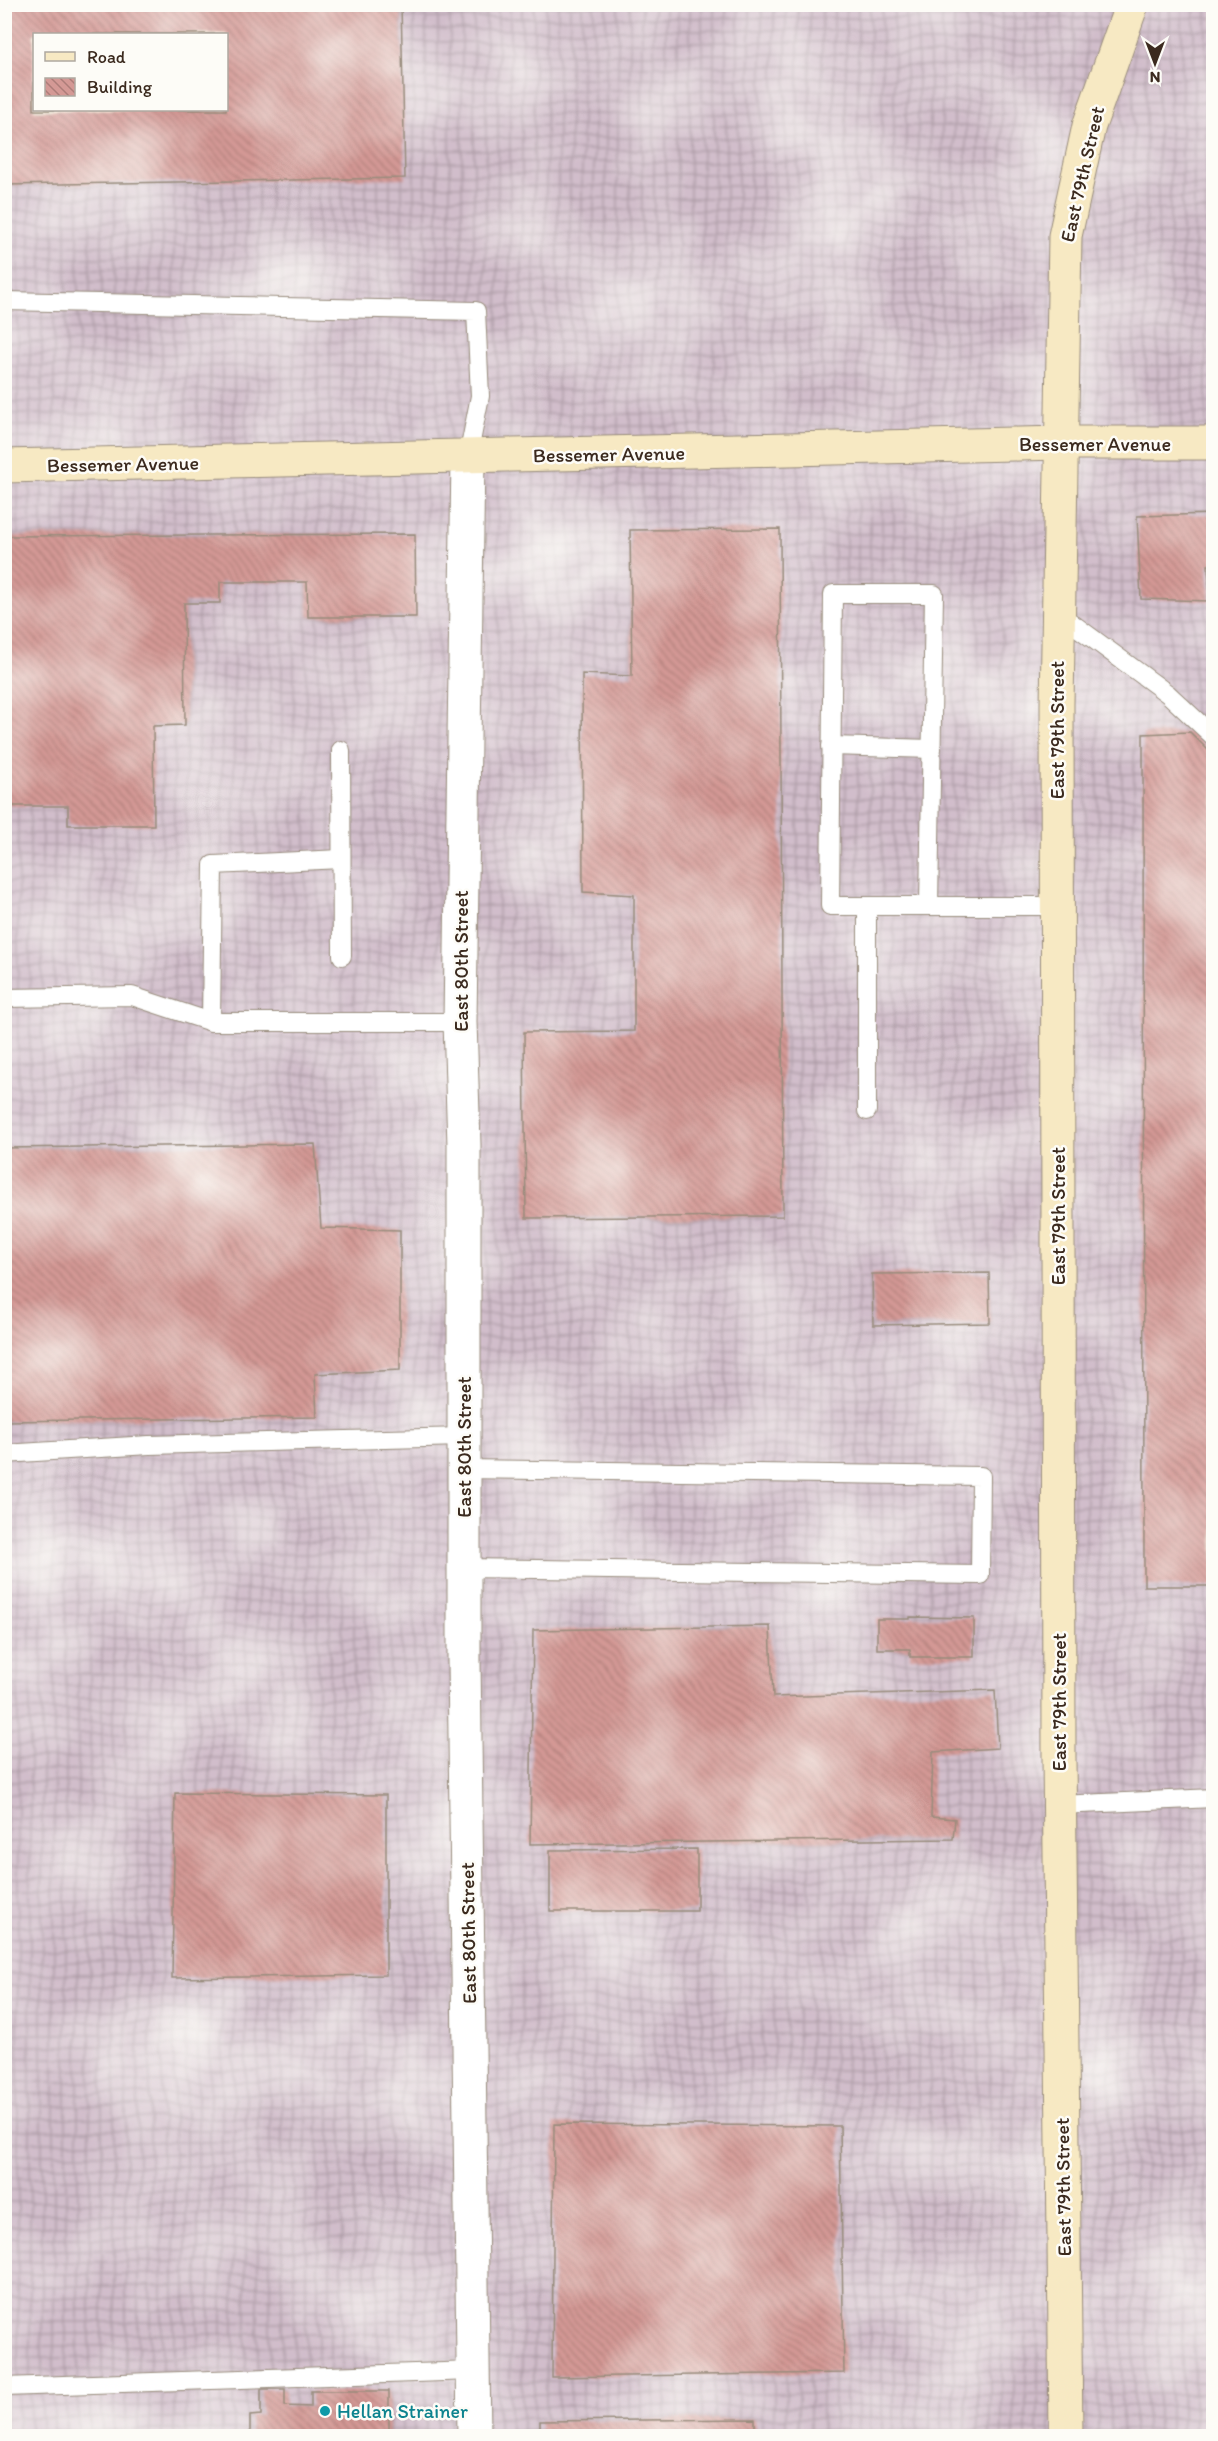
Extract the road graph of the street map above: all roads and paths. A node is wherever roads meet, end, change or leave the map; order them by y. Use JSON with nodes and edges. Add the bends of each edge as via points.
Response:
{"nodes":[{"id":1,"x":1132,"y":4,"type":"edge"},
{"id":2,"x":4,"y":301,"type":"edge"},
{"id":3,"x":1061,"y":443,"type":"junction"},
{"id":4,"x":1214,"y":443,"type":"edge"},
{"id":5,"x":468,"y":457,"type":"junction"},
{"id":6,"x":4,"y":466,"type":"edge"},
{"id":7,"x":1058,"y":613,"type":"junction"},
{"id":8,"x":1214,"y":737,"type":"edge"},
{"id":9,"x":831,"y":746,"type":"junction"},
{"id":10,"x":932,"y":749,"type":"junction"},
{"id":11,"x":341,"y":750,"type":"dead end"},
{"id":12,"x":341,"y":859,"type":"junction"},
{"id":13,"x":867,"y":906,"type":"junction"},
{"id":14,"x":929,"y":906,"type":"junction"},
{"id":15,"x":1057,"y":906,"type":"junction"},
{"id":16,"x":342,"y":956,"type":"dead end"},
{"id":17,"x":4,"y":998,"type":"edge"},
{"id":18,"x":211,"y":1022,"type":"junction"},
{"id":19,"x":460,"y":1022,"type":"junction"},
{"id":20,"x":867,"y":1111,"type":"dead end"},
{"id":21,"x":464,"y":1453,"type":"junction"},
{"id":22,"x":4,"y":1454,"type":"edge"},
{"id":23,"x":464,"y":1568,"type":"junction"},
{"id":24,"x":1214,"y":1798,"type":"edge"},
{"id":25,"x":1059,"y":1805,"type":"junction"},
{"id":26,"x":473,"y":2371,"type":"junction"},
{"id":27,"x":4,"y":2387,"type":"edge"},
{"id":28,"x":474,"y":2436,"type":"edge"},
{"id":29,"x":1066,"y":2436,"type":"edge"}],
"edges":[{"from":1,"to":3,"type":"main road","name":"East 79th Street","via":[[1089,126],[1065,236]]},
{"from":2,"to":5,"type":"lane","via":[[476,311],[480,396]]},
{"from":3,"to":4,"type":"main road","name":"Bessemer Avenue"},
{"from":3,"to":5,"type":"main road","name":"Bessemer Avenue"},
{"from":3,"to":7,"type":"main road","name":"East 79th Street"},
{"from":5,"to":6,"type":"main road","name":"Bessemer Avenue"},
{"from":5,"to":19,"type":"street","name":"East 80th Street"},
{"from":7,"to":8,"type":"lane","via":[[1168,694]]},
{"from":7,"to":15,"type":"main road","name":"East 79th Street"},
{"from":9,"to":10,"type":"lane"},
{"from":9,"to":10,"type":"lane","via":[[832,594],[934,594]]},
{"from":9,"to":13,"type":"lane","via":[[830,906]]},
{"from":10,"to":14,"type":"lane"},
{"from":11,"to":12,"type":"lane"},
{"from":12,"to":16,"type":"lane"},
{"from":12,"to":18,"type":"lane","via":[[213,865]]},
{"from":13,"to":14,"type":"lane"},
{"from":13,"to":20,"type":"lane"},
{"from":14,"to":15,"type":"lane"},
{"from":15,"to":25,"type":"main road","name":"East 79th Street"},
{"from":17,"to":18,"type":"lane","via":[[132,996]]},
{"from":18,"to":19,"type":"lane"},
{"from":19,"to":21,"type":"street","name":"East 80th Street"},
{"from":21,"to":22,"type":"lane","via":[[149,1445]]},
{"from":21,"to":23,"type":"street","name":"East 80th Street"},
{"from":21,"to":23,"type":"lane","via":[[981,1476],[980,1575]]},
{"from":23,"to":26,"type":"street","name":"East 80th Street"},
{"from":24,"to":25,"type":"lane"},
{"from":25,"to":29,"type":"main road","name":"East 79th Street"},
{"from":26,"to":27,"type":"lane"},
{"from":26,"to":28,"type":"street","name":"East 80th Street"}]}
